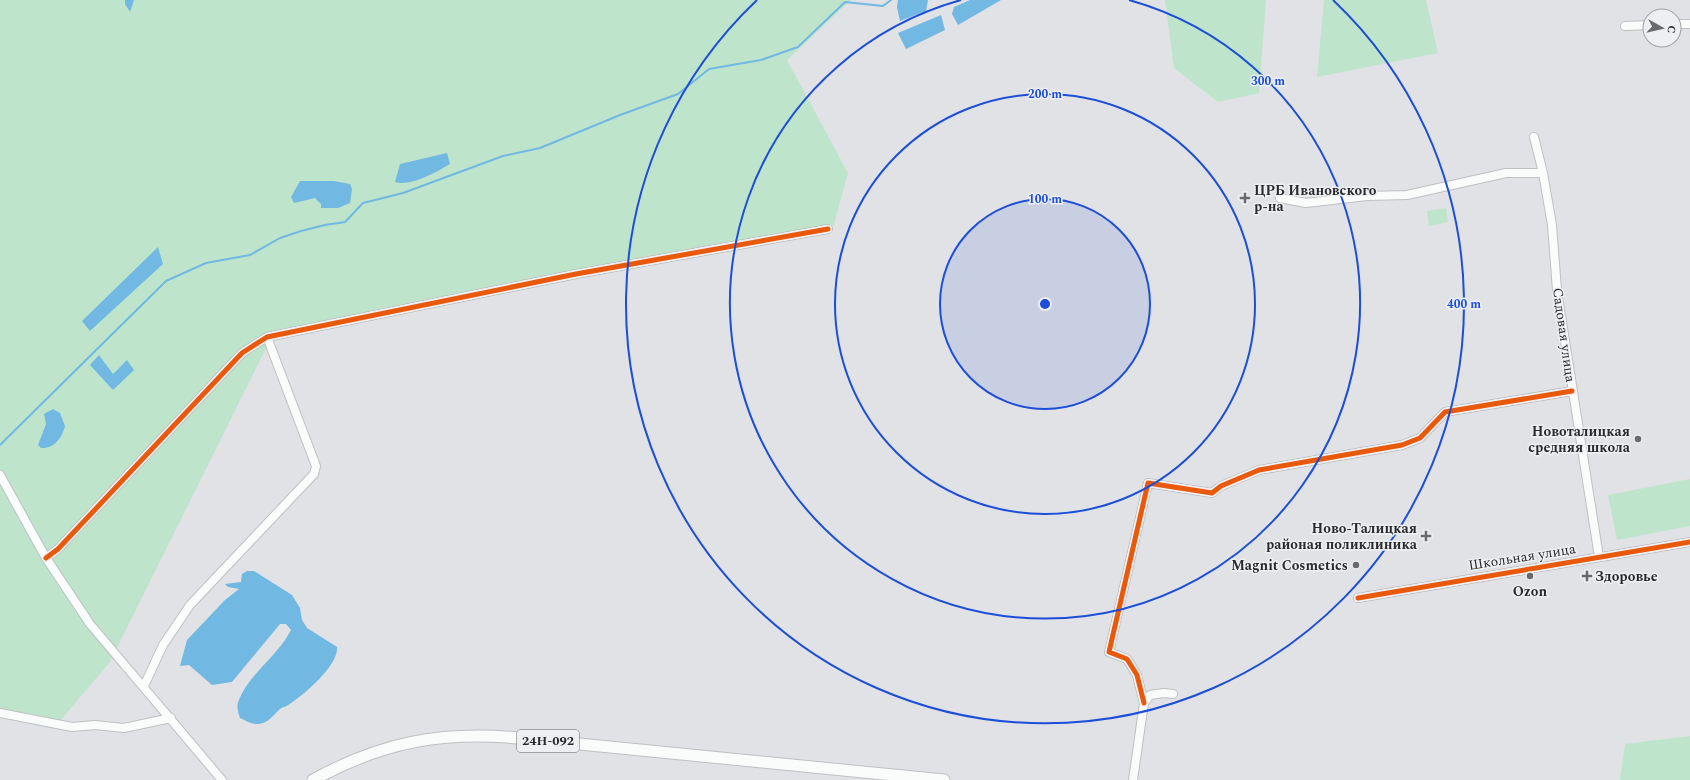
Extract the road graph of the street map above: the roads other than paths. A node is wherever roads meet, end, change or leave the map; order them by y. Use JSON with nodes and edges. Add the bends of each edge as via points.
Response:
{"nodes":[{"id":1,"x":1642,"y":25,"type":"edge"},
{"id":2,"x":1625,"y":26,"type":"dead end"},
{"id":3,"x":1534,"y":137,"type":"dead end"},
{"id":4,"x":1543,"y":173,"type":"junction"},
{"id":5,"x":1280,"y":198,"type":"dead end"},
{"id":6,"x":828,"y":229,"type":"dead end"},
{"id":7,"x":267,"y":337,"type":"junction"},
{"id":8,"x":1572,"y":391,"type":"junction"},
{"id":9,"x":0,"y":475,"type":"edge"},
{"id":10,"x":1690,"y":542,"type":"edge"},
{"id":11,"x":1598,"y":557,"type":"junction"},
{"id":12,"x":46,"y":558,"type":"junction"},
{"id":13,"x":1358,"y":598,"type":"dead end"},
{"id":14,"x":144,"y":686,"type":"junction"},
{"id":15,"x":1173,"y":694,"type":"dead end"},
{"id":16,"x":1144,"y":703,"type":"junction"},
{"id":17,"x":0,"y":713,"type":"edge"},
{"id":18,"x":171,"y":718,"type":"junction"},
{"id":19,"x":222,"y":780,"type":"edge"},
{"id":20,"x":313,"y":780,"type":"edge"},
{"id":21,"x":944,"y":780,"type":"edge"},
{"id":22,"x":1133,"y":780,"type":"edge"}],
"edges":[{"from":1,"to":2,"type":"street"},
{"from":3,"to":4,"type":"street","name":"Садовая улица"},
{"from":4,"to":5,"type":"street","via":[[1506,173],[1407,195],[1367,196],[1306,203]]},
{"from":4,"to":8,"type":"street","name":"Садовая улица","via":[[1552,225],[1557,290]]},
{"from":6,"to":7,"type":"street","via":[[576,274]]},
{"from":7,"to":12,"type":"street","via":[[242,353],[138,466],[58,549]]},
{"from":7,"to":14,"type":"street","via":[[316,466],[314,474],[190,605],[163,645]]},
{"from":8,"to":11,"type":"street","name":"Садовая улица"},
{"from":8,"to":16,"type":"street","via":[[1445,412],[1420,438],[1402,445],[1259,470],[1221,486],[1212,493],[1148,483],[1109,652],[1127,659],[1137,675]]},
{"from":9,"to":12,"type":"street"},
{"from":10,"to":11,"type":"street","name":"Школьная улица"},
{"from":11,"to":13,"type":"street","name":"Школьная улица"},
{"from":12,"to":14,"type":"street","via":[[90,624]]},
{"from":14,"to":18,"type":"street"},
{"from":15,"to":16,"type":"street","via":[[1150,695]]},
{"from":16,"to":22,"type":"street"},
{"from":17,"to":18,"type":"street","via":[[72,727],[95,725],[124,728]]},
{"from":18,"to":19,"type":"street"},
{"from":20,"to":21,"type":"main road","number":"24Н-092","via":[[330,770],[381,749],[433,738],[470,735]]}]}
